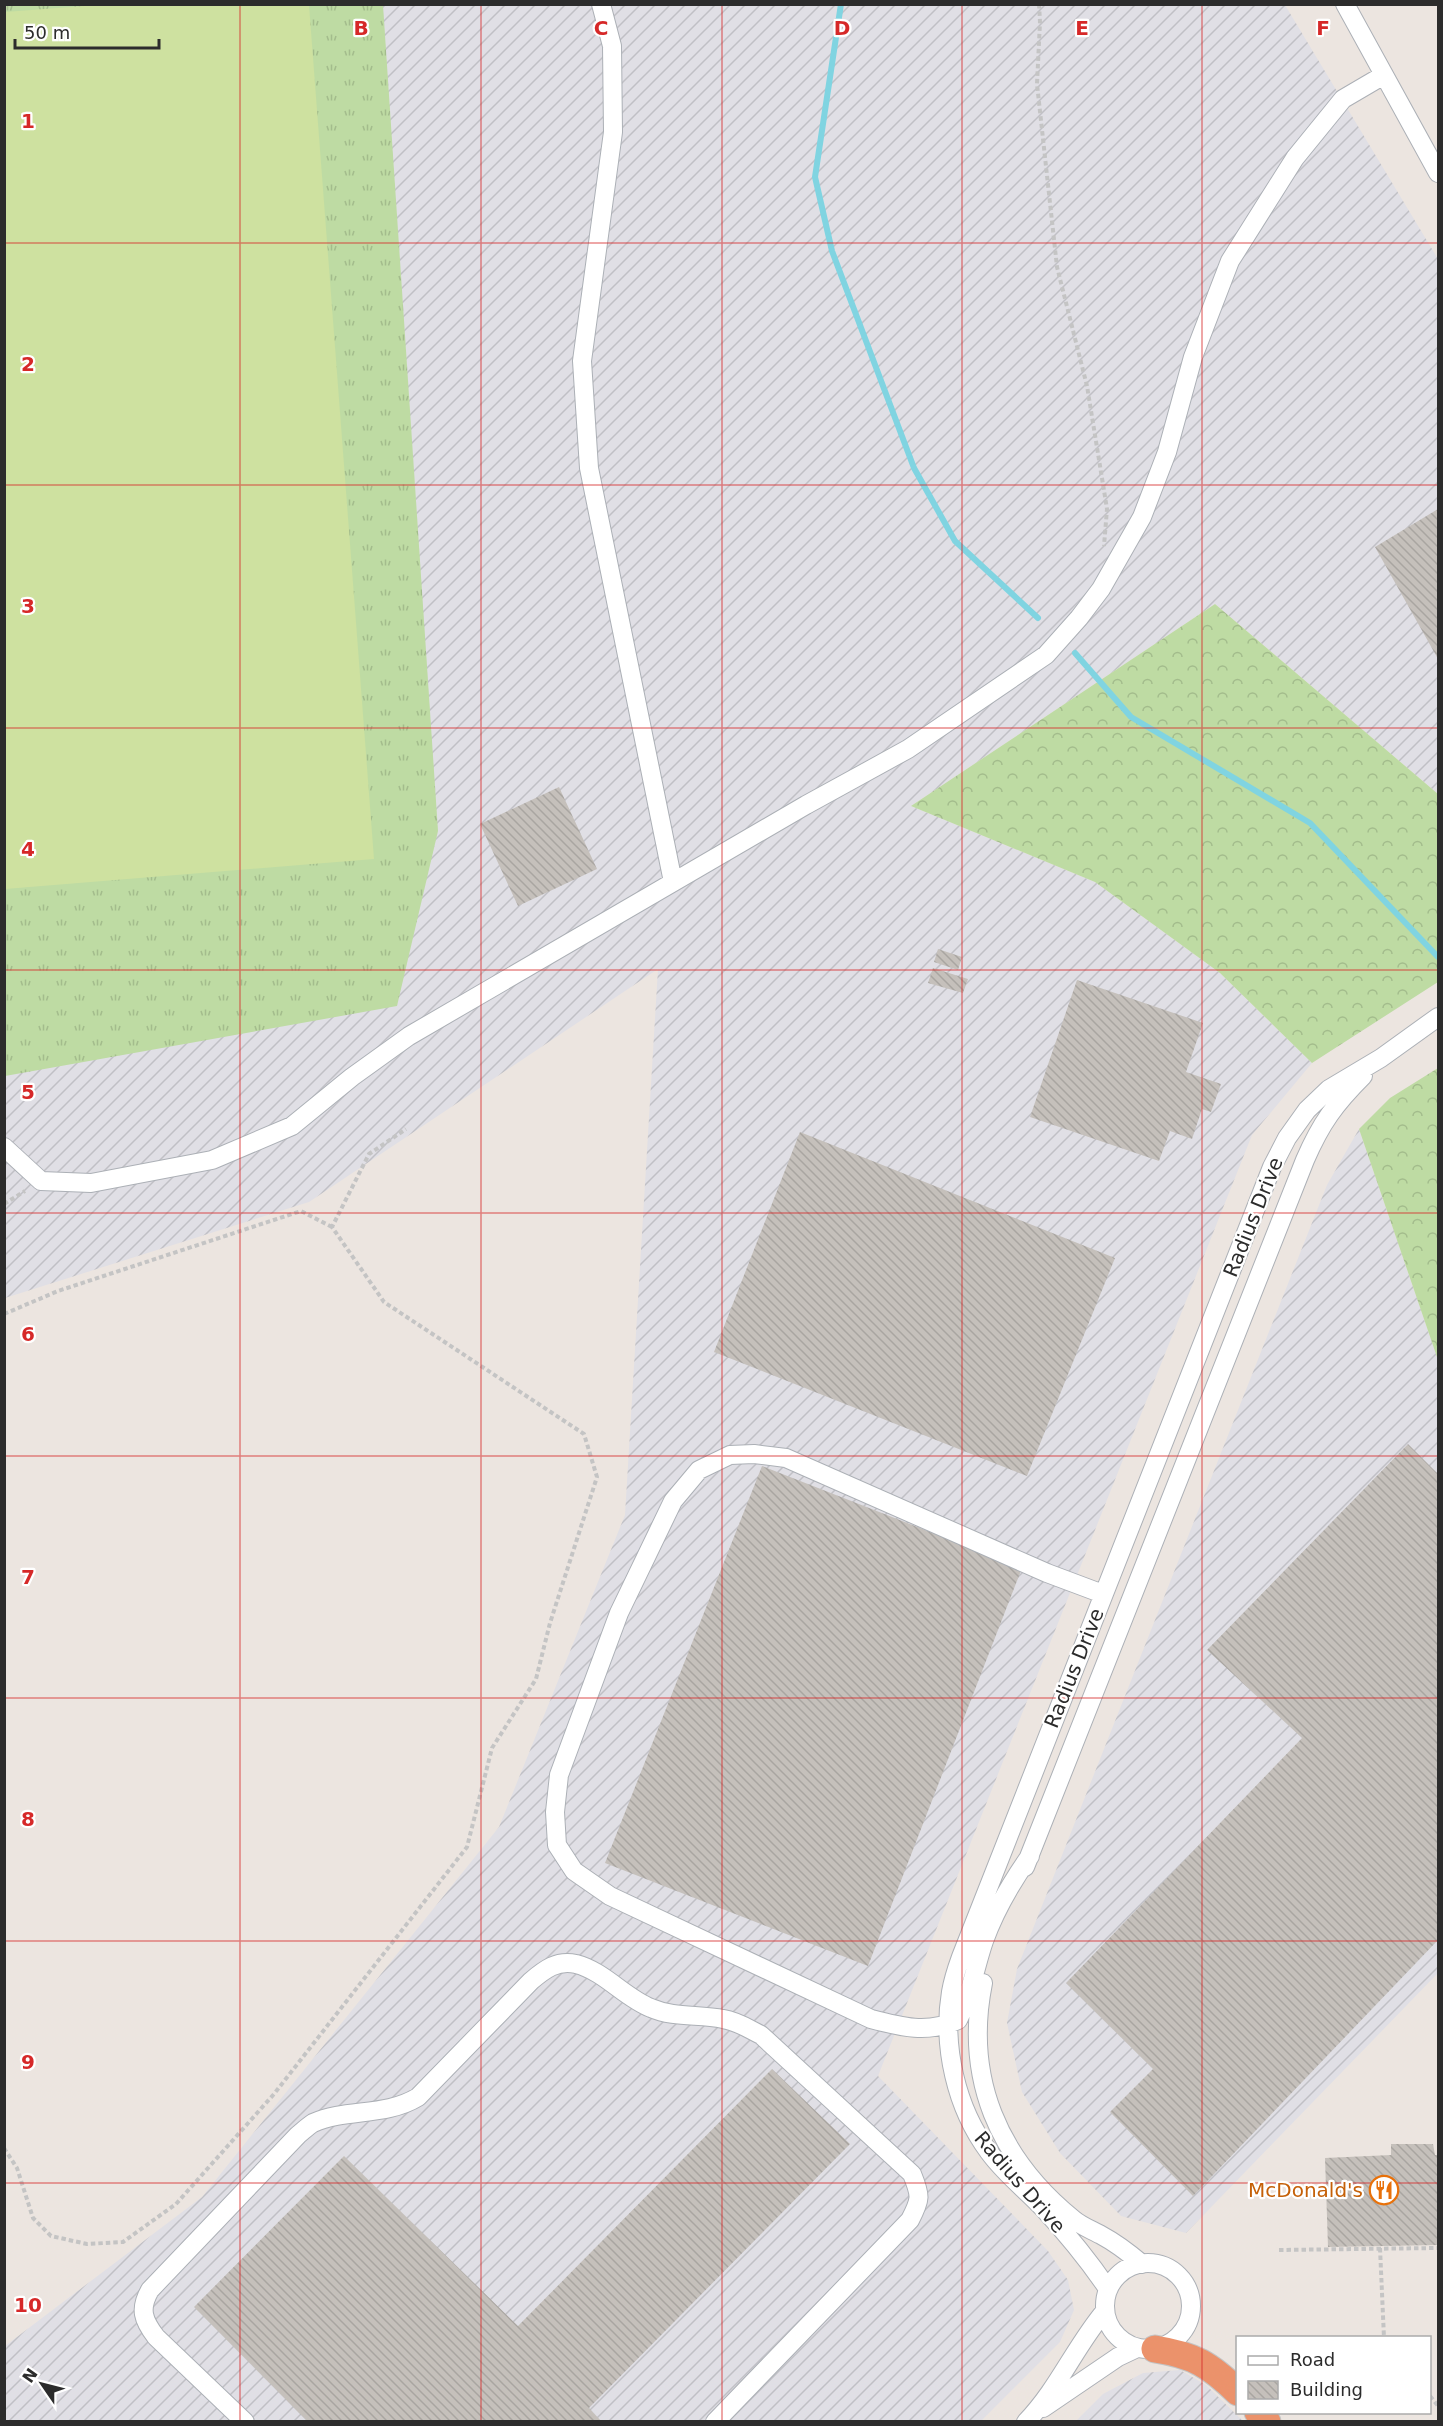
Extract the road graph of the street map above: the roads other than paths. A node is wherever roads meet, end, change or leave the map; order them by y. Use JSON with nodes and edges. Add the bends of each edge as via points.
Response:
{"nodes":[{"id":1,"x":601,"y":4,"type":"edge"},
{"id":2,"x":1345,"y":4,"type":"edge"},
{"id":3,"x":1384,"y":75,"type":"junction"},
{"id":4,"x":1438,"y":173,"type":"edge"},
{"id":5,"x":673,"y":882,"type":"junction"},
{"id":6,"x":1438,"y":1017,"type":"edge"},
{"id":7,"x":1381,"y":1058,"type":"junction"},
{"id":8,"x":4,"y":1147,"type":"edge"},
{"id":9,"x":1229,"y":1349,"type":"junction"},
{"id":10,"x":1138,"y":1508,"type":"junction"},
{"id":11,"x":1145,"y":1563,"type":"junction"},
{"id":12,"x":1104,"y":1594,"type":"junction"},
{"id":13,"x":1053,"y":1718,"type":"junction"},
{"id":14,"x":1030,"y":1856,"type":"junction"},
{"id":15,"x":948,"y":2025,"type":"junction"},
{"id":16,"x":980,"y":2070,"type":"junction"},
{"id":17,"x":1142,"y":2264,"type":"junction"},
{"id":18,"x":1108,"y":2289,"type":"junction"},
{"id":19,"x":1105,"y":2311,"type":"junction"},
{"id":20,"x":1146,"y":2349,"type":"junction"},
{"id":21,"x":1236,"y":2390,"type":"edge"},
{"id":22,"x":1029,"y":2419,"type":"edge"},
{"id":23,"x":245,"y":2421,"type":"edge"},
{"id":24,"x":715,"y":2421,"type":"edge"}],
"edges":[{"from":1,"to":5,"type":"street","via":[[612,46],[613,132],[582,362],[589,468]]},
{"from":2,"to":3,"type":"street"},
{"from":3,"to":4,"type":"street"},
{"from":3,"to":5,"type":"street","via":[[1343,99],[1295,158],[1230,261],[1193,357],[1167,452],[1142,517],[1101,589],[1079,618],[1046,655],[909,749]]},
{"from":5,"to":8,"type":"street","via":[[409,1036],[292,1126],[212,1160],[91,1183],[41,1181]]},
{"from":6,"to":7,"type":"street","name":"Radius Drive"},
{"from":7,"to":9,"type":"street","name":"Radius Drive","via":[[1339,1100],[1319,1128]]},
{"from":7,"to":10,"type":"street","name":"Radius Drive","via":[[1329,1089],[1307,1110],[1287,1138],[1272,1167]]},
{"from":9,"to":10,"type":"street","via":[[1196,1404],[1160,1499],[1153,1507]]},
{"from":9,"to":11,"type":"street","name":"Radius Drive"},
{"from":10,"to":12,"type":"street","name":"Radius Drive"},
{"from":11,"to":13,"type":"street","via":[[1128,1564],[1080,1676]]},
{"from":11,"to":14,"type":"street","name":"Radius Drive"},
{"from":12,"to":13,"type":"street","name":"Radius Drive"},
{"from":12,"to":15,"type":"street","via":[[1047,1573],[786,1458],[730,1455],[699,1470],[673,1501],[619,1613],[571,1743],[560,1775],[555,1812],[557,1845],[574,1871],[610,1896],[871,2019],[910,2029]]},
{"from":13,"to":15,"type":"street","name":"Radius Drive","via":[[960,1957]]},
{"from":14,"to":15,"type":"street","via":[[1006,1890],[989,1929],[963,2010],[958,2020]]},
{"from":14,"to":16,"type":"street","name":"Radius Drive","via":[[986,1971],[979,2005]]},
{"from":15,"to":16,"type":"street","via":[[960,2031]]},
{"from":15,"to":18,"type":"street","name":"Radius Drive","via":[[951,2059],[970,2123],[989,2152],[1090,2262]]},
{"from":16,"to":17,"type":"street","name":"Radius Drive","via":[[992,2116],[1028,2173],[1074,2221],[1124,2248]]},
{"from":17,"to":18,"type":"street","via":[[1122,2272]]},
{"from":17,"to":20,"type":"street","via":[[1172,2270],[1186,2285],[1191,2307],[1177,2339]]},
{"from":18,"to":19,"type":"street"},
{"from":19,"to":20,"type":"street","via":[[1115,2335],[1125,2343]]},
{"from":19,"to":22,"type":"street"},
{"from":20,"to":21,"type":"highway","via":[[1183,2353]]},
{"from":20,"to":22,"type":"street","via":[[1118,2357]]},
{"from":23,"to":24,"type":"street","via":[[146,2324],[142,2312],[150,2290],[312,2123],[404,2106],[418,2097],[531,1981],[547,1967],[562,1964],[589,1969],[650,2008],[674,2015],[723,2019],[761,2035],[912,2174],[920,2193],[910,2220]]}]}
